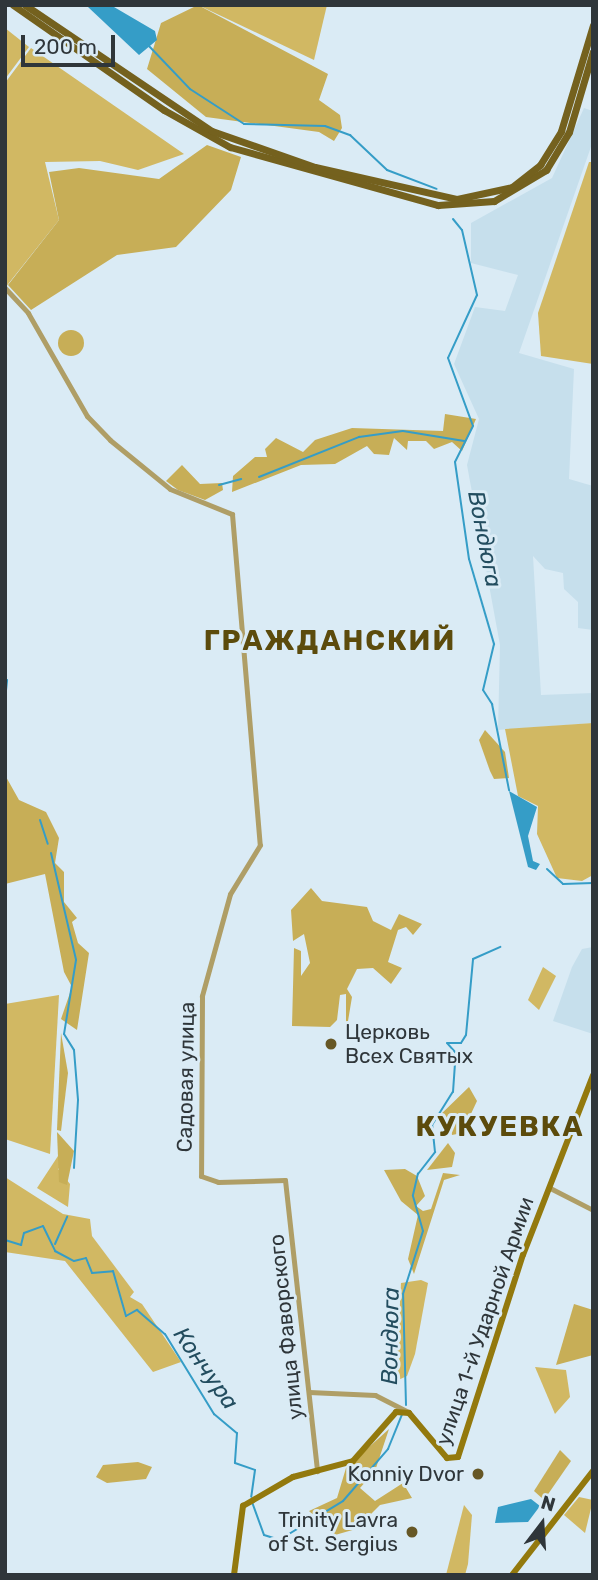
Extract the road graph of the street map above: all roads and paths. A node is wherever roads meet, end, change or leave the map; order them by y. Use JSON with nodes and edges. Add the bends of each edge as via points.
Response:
{"nodes":[{"id":1,"x":13,"y":5,"type":"edge"},
{"id":2,"x":25,"y":5,"type":"edge"},
{"id":3,"x":593,"y":25,"type":"edge"},
{"id":4,"x":593,"y":51,"type":"edge"},
{"id":5,"x":5,"y":288,"type":"edge"},
{"id":6,"x":593,"y":1075,"type":"edge"},
{"id":7,"x":285,"y":1180,"type":"joint"},
{"id":8,"x":550,"y":1188,"type":"junction"},
{"id":9,"x":593,"y":1210,"type":"edge"},
{"id":10,"x":309,"y":1392,"type":"junction"},
{"id":11,"x":393,"y":1401,"type":"junction"},
{"id":12,"x":410,"y":1413,"type":"junction"},
{"id":13,"x":392,"y":1415,"type":"junction"},
{"id":14,"x":317,"y":1471,"type":"junction"},
{"id":15,"x":593,"y":1471,"type":"edge"},
{"id":16,"x":234,"y":1575,"type":"edge"},
{"id":17,"x":512,"y":1575,"type":"edge"}],
"edges":[{"from":1,"to":4,"type":"main road","via":[[164,110],[230,147],[438,205],[494,201],[546,170],[569,132]]},
{"from":2,"to":3,"type":"main road","via":[[212,131],[315,167],[457,200],[512,187],[540,165],[562,131]]},
{"from":5,"to":7,"type":"street","name":"Садовая улица","via":[[28,313],[87,416],[110,440],[170,489],[232,514],[260,845],[230,894],[200,1005],[201,1176],[218,1182]]},
{"from":6,"to":8,"type":"main road","name":"улица 1-й Ударной Армии"},
{"from":7,"to":10,"type":"street","name":"улица Фаворского"},
{"from":8,"to":9,"type":"street"},
{"from":8,"to":12,"type":"main road","name":"улица 1-й Ударной Армии","via":[[454,1460]]},
{"from":10,"to":11,"type":"street","via":[[360,1392]]},
{"from":10,"to":14,"type":"street","name":"улица Фаворского"},
{"from":11,"to":12,"type":"street"},
{"from":11,"to":13,"type":"street"},
{"from":12,"to":13,"type":"main road"},
{"from":13,"to":14,"type":"main road","via":[[360,1456]]},
{"from":14,"to":16,"type":"main road","via":[[252,1501],[239,1514]]},
{"from":15,"to":17,"type":"main road"}]}
